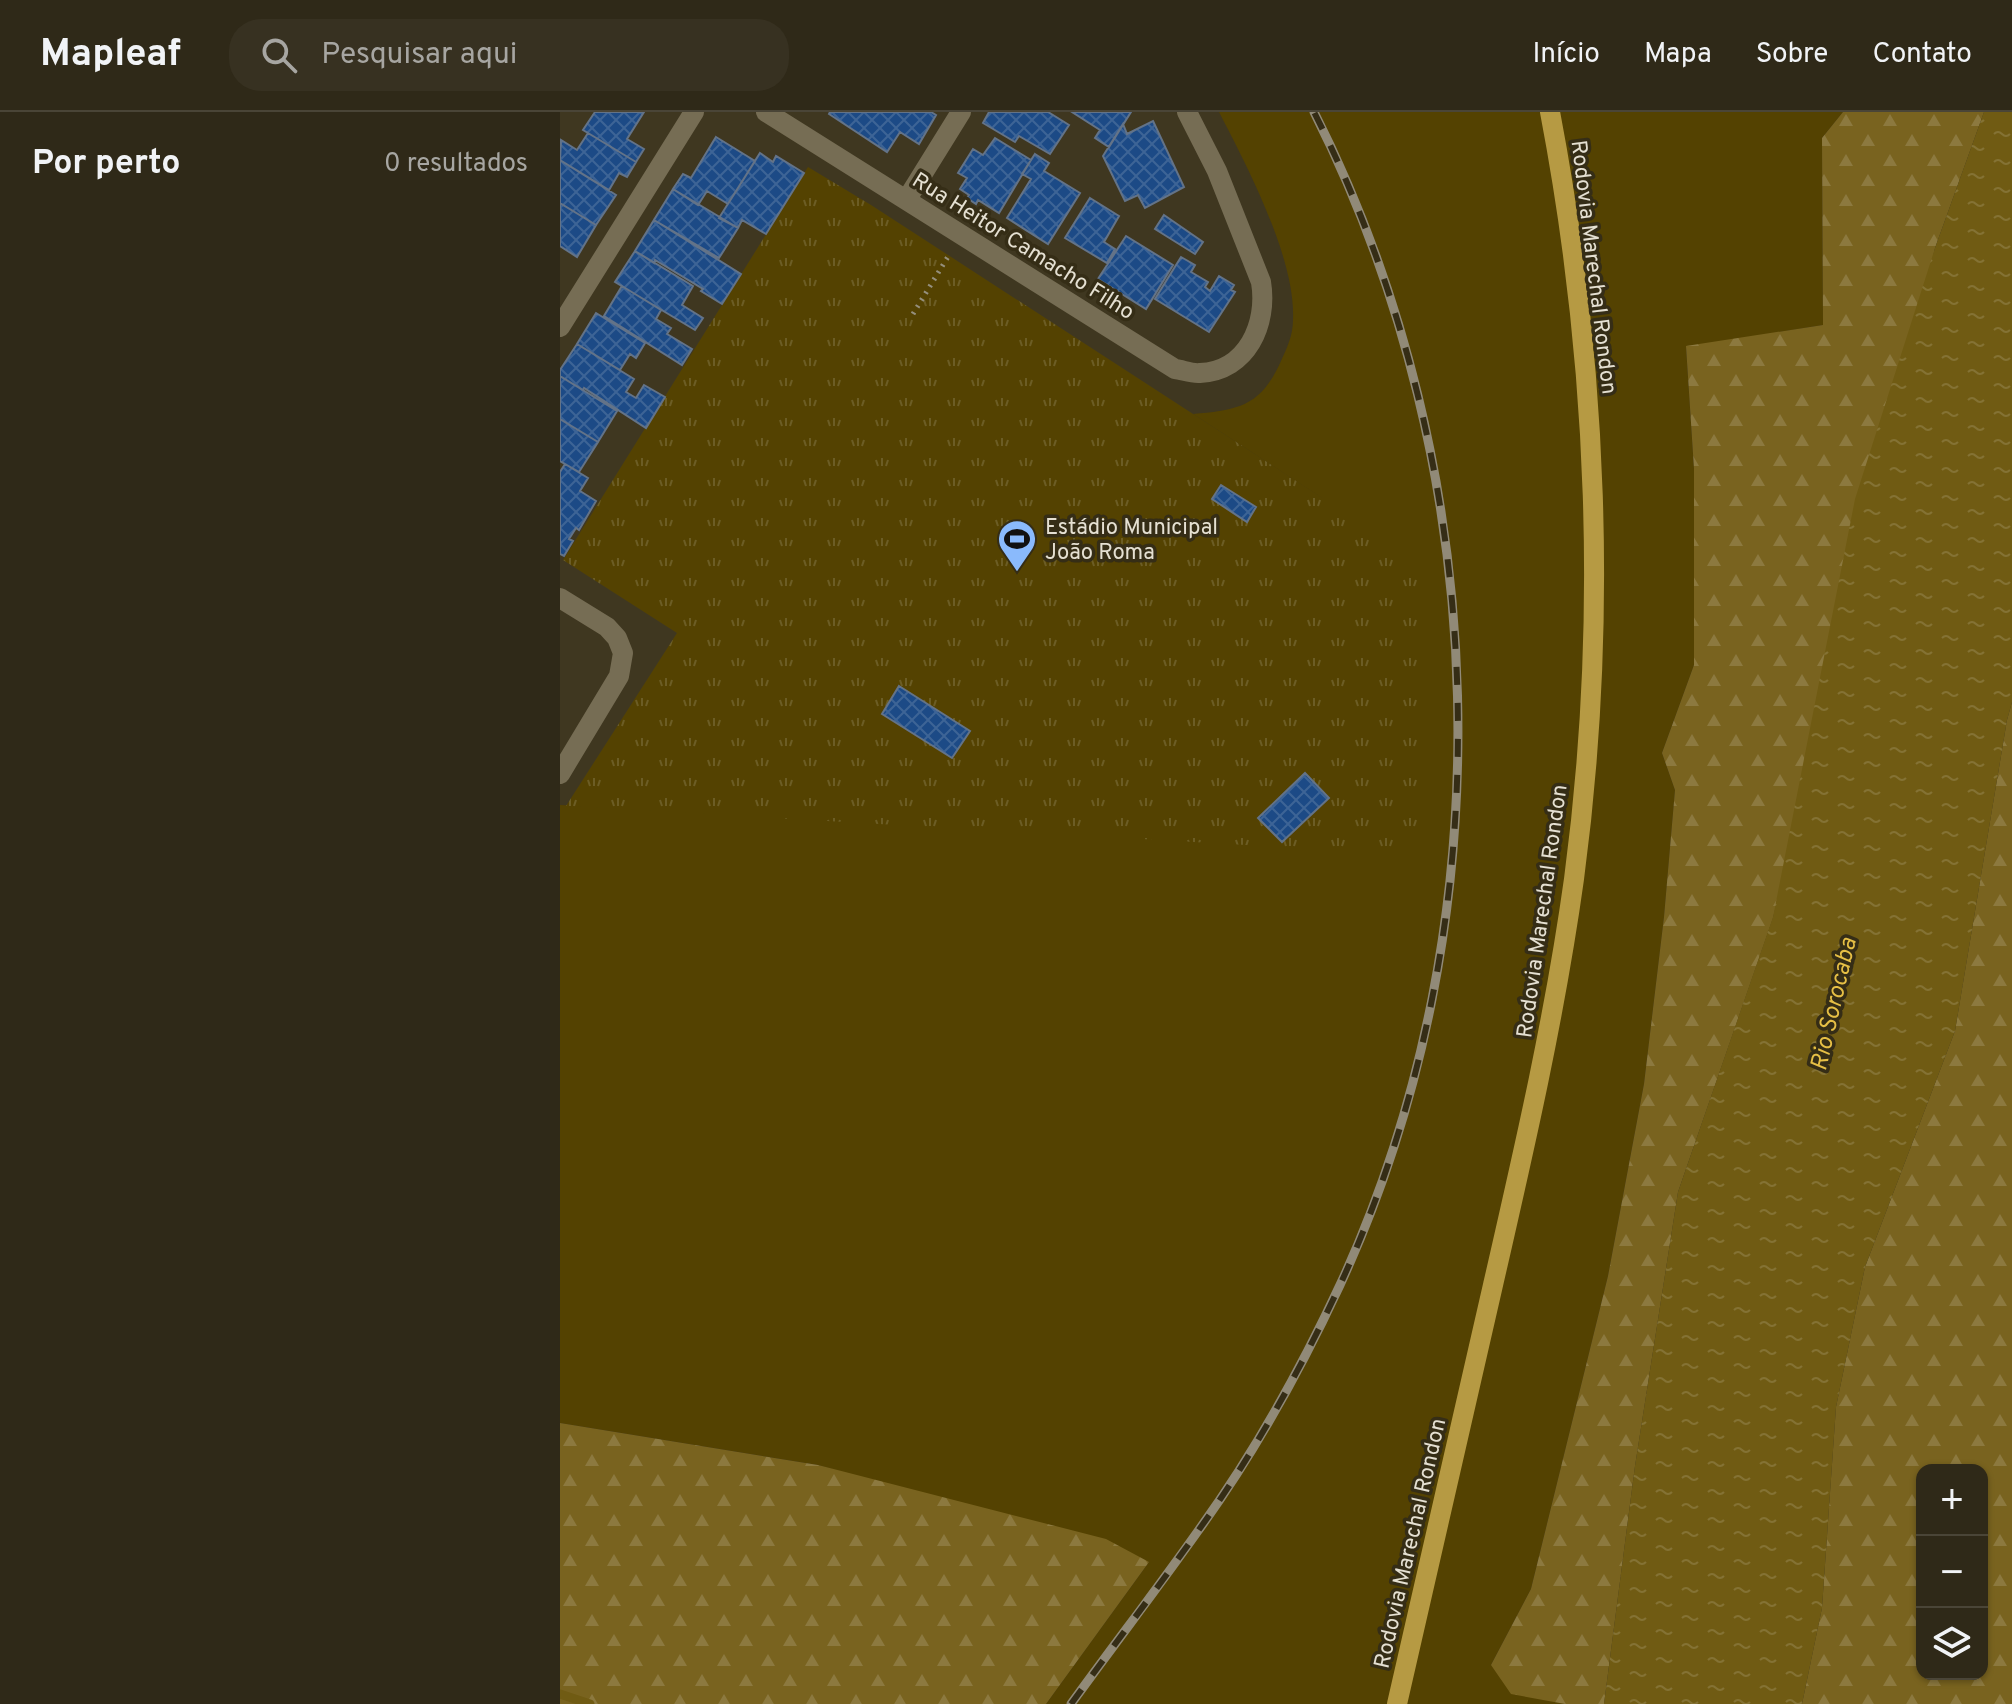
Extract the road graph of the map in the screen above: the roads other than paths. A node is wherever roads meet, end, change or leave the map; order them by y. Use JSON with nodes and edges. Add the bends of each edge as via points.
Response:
{"nodes":[{"id":1,"x":694,"y":112,"type":"edge"},
{"id":2,"x":766,"y":112,"type":"edge"},
{"id":3,"x":961,"y":112,"type":"edge"},
{"id":4,"x":1187,"y":112,"type":"edge"},
{"id":5,"x":1550,"y":112,"type":"edge"},
{"id":6,"x":907,"y":199,"type":"junction"},
{"id":7,"x":560,"y":327,"type":"edge"},
{"id":8,"x":560,"y":598,"type":"edge"},
{"id":9,"x":560,"y":774,"type":"edge"},
{"id":10,"x":1397,"y":1704,"type":"edge"}],
"edges":[{"from":1,"to":7,"type":"street"},
{"from":2,"to":6,"type":"street","name":"Rua Heitor Camacho Filho"},
{"from":3,"to":6,"type":"street"},
{"from":4,"to":6,"type":"street","name":"Rua Heitor Camacho Filho","via":[[1261,282],[1263,311],[1256,336],[1243,355],[1222,368],[1199,374],[1175,369]]},
{"from":5,"to":10,"type":"main road","name":"Rodovia Marechal Rondon","via":[[1576,271],[1592,473],[1592,661],[1585,776],[1544,1061]]},
{"from":8,"to":9,"type":"street","via":[[607,627],[623,653],[619,676]]}]}
